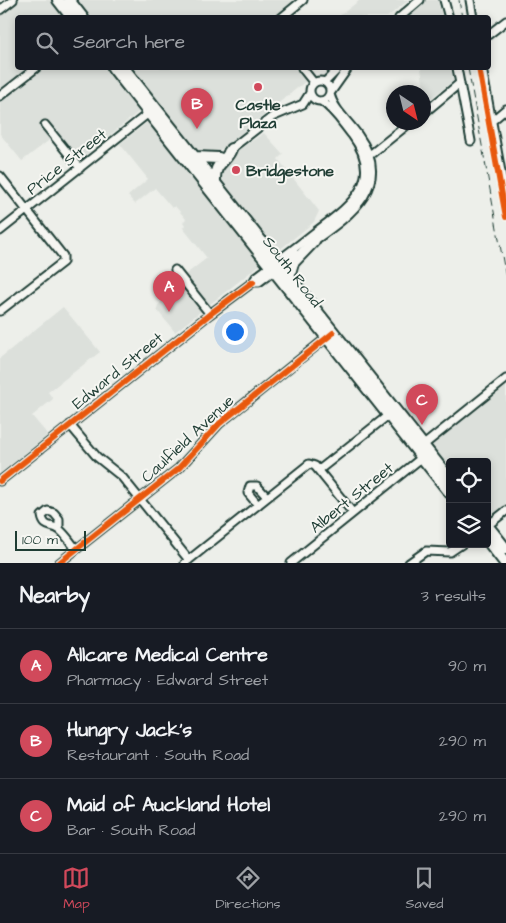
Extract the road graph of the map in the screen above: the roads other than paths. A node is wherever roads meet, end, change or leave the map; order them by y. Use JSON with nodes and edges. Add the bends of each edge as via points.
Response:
{"nodes":[{"id":1,"x":13,"y":0,"type":"edge"},
{"id":2,"x":58,"y":0,"type":"edge"},
{"id":3,"x":69,"y":0,"type":"edge"},
{"id":4,"x":303,"y":0,"type":"edge"},
{"id":5,"x":420,"y":0,"type":"edge"},
{"id":6,"x":444,"y":0,"type":"edge"},
{"id":7,"x":470,"y":0,"type":"edge"},
{"id":8,"x":0,"y":10,"type":"edge"},
{"id":9,"x":70,"y":15,"type":"edge"},
{"id":10,"x":81,"y":15,"type":"edge"},
{"id":11,"x":285,"y":15,"type":"edge"},
{"id":12,"x":402,"y":15,"type":"edge"},
{"id":13,"x":447,"y":15,"type":"edge"},
{"id":14,"x":472,"y":15,"type":"edge"},
{"id":15,"x":506,"y":21,"type":"edge"},
{"id":16,"x":491,"y":33,"type":"edge"},
{"id":17,"x":33,"y":70,"type":"edge"},
{"id":18,"x":115,"y":70,"type":"edge"},
{"id":19,"x":126,"y":70,"type":"edge"},
{"id":20,"x":304,"y":70,"type":"edge"},
{"id":21,"x":337,"y":70,"type":"edge"},
{"id":22,"x":347,"y":70,"type":"edge"},
{"id":23,"x":458,"y":70,"type":"edge"},
{"id":24,"x":482,"y":70,"type":"edge"},
{"id":25,"x":324,"y":82,"type":"junction"},
{"id":26,"x":314,"y":83,"type":"junction"},
{"id":27,"x":460,"y":83,"type":"junction"},
{"id":28,"x":310,"y":93,"type":"junction"},
{"id":29,"x":330,"y":93,"type":"junction"},
{"id":30,"x":0,"y":96,"type":"edge"},
{"id":31,"x":321,"y":101,"type":"junction"},
{"id":32,"x":431,"y":107,"type":"edge"},
{"id":33,"x":506,"y":109,"type":"edge"},
{"id":34,"x":150,"y":112,"type":"junction"},
{"id":35,"x":493,"y":120,"type":"junction"},
{"id":36,"x":45,"y":125,"type":"dead end"},
{"id":37,"x":401,"y":130,"type":"edge"},
{"id":38,"x":471,"y":141,"type":"dead end"},
{"id":39,"x":231,"y":149,"type":"junction"},
{"id":40,"x":196,"y":157,"type":"junction"},
{"id":41,"x":367,"y":157,"type":"junction"},
{"id":42,"x":219,"y":158,"type":"junction"},
{"id":43,"x":80,"y":168,"type":"junction"},
{"id":44,"x":201,"y":172,"type":"junction"},
{"id":45,"x":0,"y":176,"type":"edge"},
{"id":46,"x":215,"y":182,"type":"junction"},
{"id":47,"x":506,"y":194,"type":"edge"},
{"id":48,"x":27,"y":210,"type":"junction"},
{"id":49,"x":0,"y":231,"type":"edge"},
{"id":50,"x":314,"y":240,"type":"junction"},
{"id":51,"x":275,"y":266,"type":"junction"},
{"id":52,"x":175,"y":270,"type":"dead end"},
{"id":53,"x":289,"y":277,"type":"junction"},
{"id":54,"x":0,"y":310,"type":"edge"},
{"id":55,"x":210,"y":314,"type":"junction"},
{"id":56,"x":330,"y":336,"type":"junction"},
{"id":57,"x":506,"y":379,"type":"edge"},
{"id":58,"x":391,"y":412,"type":"junction"},
{"id":59,"x":70,"y":425,"type":"junction"},
{"id":60,"x":422,"y":452,"type":"junction"},
{"id":61,"x":317,"y":468,"type":"junction"},
{"id":62,"x":446,"y":475,"type":"edge"},
{"id":63,"x":0,"y":481,"type":"edge"},
{"id":64,"x":446,"y":487,"type":"edge"},
{"id":65,"x":141,"y":498,"type":"junction"},
{"id":66,"x":267,"y":498,"type":"junction"},
{"id":67,"x":258,"y":505,"type":"junction"},
{"id":68,"x":506,"y":512,"type":"edge"},
{"id":69,"x":354,"y":513,"type":"junction"},
{"id":70,"x":491,"y":523,"type":"edge"},
{"id":71,"x":59,"y":529,"type":"dead end"},
{"id":72,"x":491,"y":531,"type":"edge"},
{"id":73,"x":491,"y":545,"type":"edge"},
{"id":74,"x":456,"y":548,"type":"edge"},
{"id":75,"x":76,"y":549,"type":"junction"},
{"id":76,"x":506,"y":549,"type":"edge"},
{"id":77,"x":187,"y":561,"type":"edge"},
{"id":78,"x":59,"y":563,"type":"edge"},
{"id":79,"x":291,"y":563,"type":"edge"},
{"id":80,"x":409,"y":563,"type":"edge"},
{"id":81,"x":505,"y":563,"type":"edge"}],
"edges":[{"from":1,"to":8,"type":"street"},
{"from":2,"to":9,"type":"highway"},
{"from":3,"to":10,"type":"highway"},
{"from":4,"to":11,"type":"street"},
{"from":5,"to":12,"type":"street"},
{"from":6,"to":13,"type":"street"},
{"from":7,"to":14,"type":"street"},
{"from":15,"to":16,"type":"street"},
{"from":17,"to":30,"type":"street"},
{"from":18,"to":34,"type":"highway","name":"South Road"},
{"from":19,"to":40,"type":"highway","name":"South Road"},
{"from":20,"to":26,"type":"street"},
{"from":21,"to":25,"type":"street"},
{"from":22,"to":29,"type":"street"},
{"from":23,"to":27,"type":"street"},
{"from":24,"to":35,"type":"street"},
{"from":25,"to":26,"type":"street"},
{"from":25,"to":29,"type":"street"},
{"from":26,"to":28,"type":"street"},
{"from":27,"to":32,"type":"street"},
{"from":27,"to":38,"type":"street"},
{"from":28,"to":31,"type":"street"},
{"from":28,"to":39,"type":"street","via":[[303,104],[272,117]]},
{"from":29,"to":31,"type":"street"},
{"from":29,"to":41,"type":"street","via":[[335,106],[358,134]]},
{"from":31,"to":41,"type":"street","via":[[330,107]]},
{"from":33,"to":35,"type":"street"},
{"from":34,"to":43,"type":"street","name":"Price Street"},
{"from":34,"to":44,"type":"highway","name":"South Road"},
{"from":35,"to":47,"type":"street"},
{"from":36,"to":43,"type":"street"},
{"from":37,"to":41,"type":"street"},
{"from":39,"to":42,"type":"street"},
{"from":39,"to":46,"type":"highway","via":[[216,168]]},
{"from":40,"to":42,"type":"highway"},
{"from":40,"to":44,"type":"highway","name":"South Road"},
{"from":41,"to":50,"type":"street","via":[[371,178],[363,199],[350,214]]},
{"from":41,"to":51,"type":"street","via":[[364,181],[355,199]]},
{"from":42,"to":44,"type":"street"},
{"from":43,"to":48,"type":"street","name":"Price Street"},
{"from":44,"to":46,"type":"highway","name":"South Road"},
{"from":44,"to":51,"type":"highway","name":"South Road"},
{"from":45,"to":48,"type":"street"},
{"from":46,"to":51,"type":"highway","name":"South Road"},
{"from":48,"to":49,"type":"street","name":"Price Street"},
{"from":48,"to":54,"type":"street","via":[[63,256],[63,262]]},
{"from":50,"to":51,"type":"street"},
{"from":50,"to":53,"type":"highway","via":[[293,263]]},
{"from":51,"to":53,"type":"highway","name":"South Road"},
{"from":51,"to":55,"type":"street","name":"Edward Street"},
{"from":51,"to":56,"type":"highway","name":"South Road"},
{"from":52,"to":55,"type":"street"},
{"from":53,"to":56,"type":"highway","name":"South Road"},
{"from":55,"to":59,"type":"street","name":"Edward Street"},
{"from":56,"to":58,"type":"highway","name":"South Road"},
{"from":56,"to":65,"type":"street","name":"Caulfield Avenue","via":[[219,424],[179,468]]},
{"from":57,"to":60,"type":"street","name":"Albert Street"},
{"from":58,"to":60,"type":"highway","name":"South Road"},
{"from":58,"to":61,"type":"street"},
{"from":59,"to":63,"type":"street","name":"Edward Street"},
{"from":59,"to":65,"type":"street","via":[[97,457]]},
{"from":60,"to":62,"type":"highway","name":"South Road"},
{"from":60,"to":64,"type":"highway","name":"South Road"},
{"from":60,"to":69,"type":"street","name":"Albert Street"},
{"from":61,"to":66,"type":"street","via":[[309,464]]},
{"from":61,"to":69,"type":"street"},
{"from":65,"to":75,"type":"street","name":"Caulfield Avenue"},
{"from":65,"to":77,"type":"street"},
{"from":66,"to":67,"type":"street"},
{"from":66,"to":67,"type":"street","via":[[257,486],[250,486],[248,493]]},
{"from":67,"to":77,"type":"street"},
{"from":68,"to":70,"type":"street"},
{"from":69,"to":79,"type":"street","name":"Albert Street"},
{"from":71,"to":75,"type":"street"},
{"from":72,"to":76,"type":"highway"},
{"from":73,"to":81,"type":"highway"},
{"from":74,"to":80,"type":"street","via":[[450,552],[426,551]]},
{"from":75,"to":78,"type":"street","name":"Caulfield Avenue"}]}
